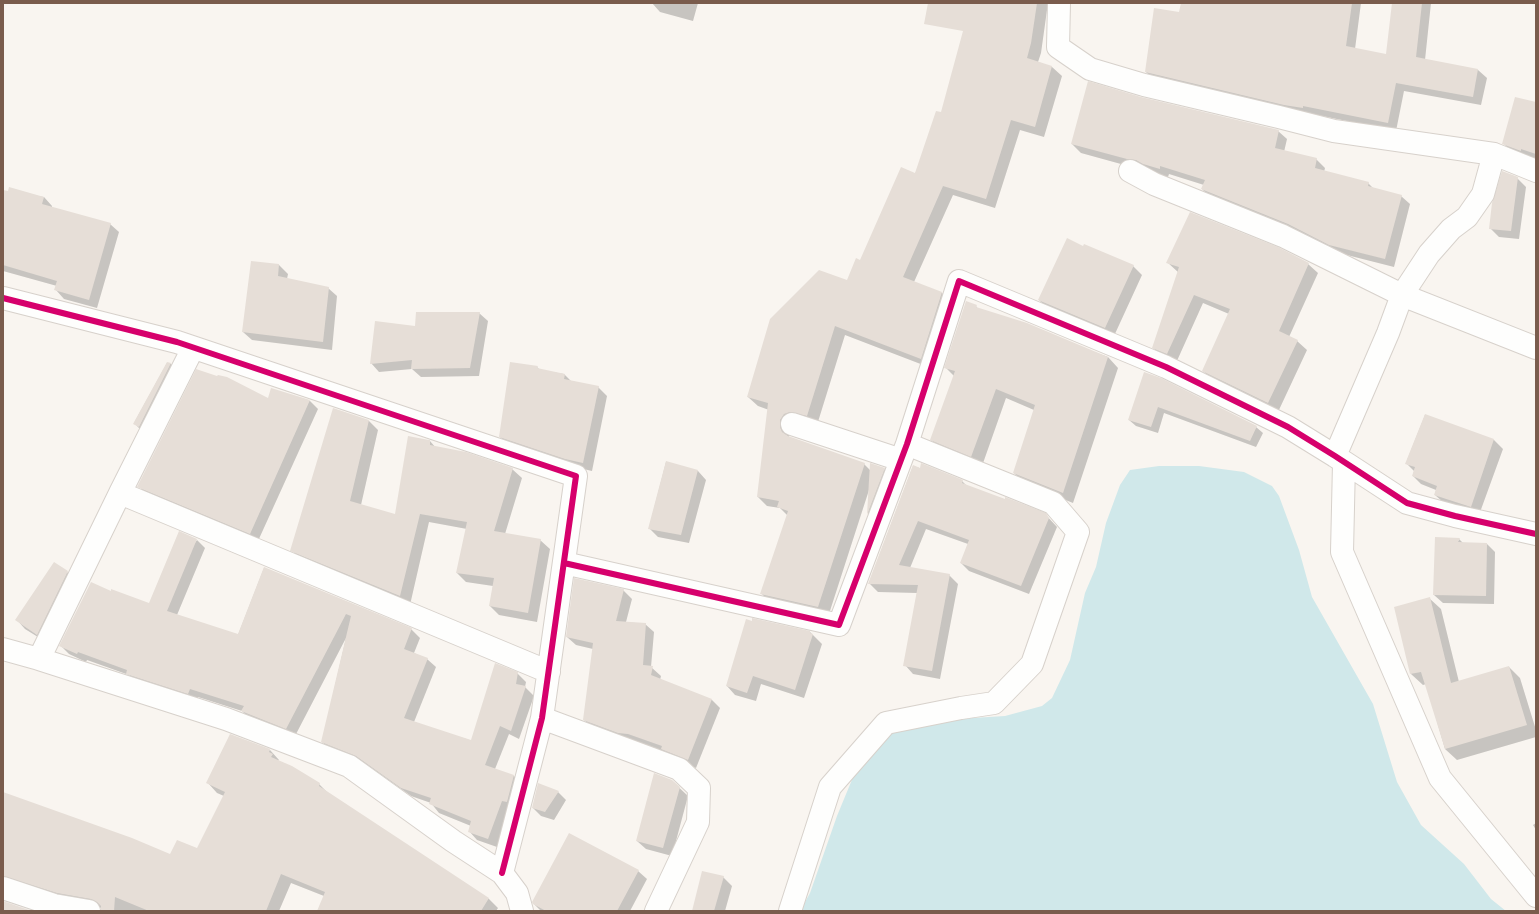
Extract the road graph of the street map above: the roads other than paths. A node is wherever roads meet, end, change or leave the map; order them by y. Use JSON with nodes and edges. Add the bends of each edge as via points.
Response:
{"nodes":[{"id":1,"x":1058,"y":3,"type":"edge"},
{"id":2,"x":1494,"y":154,"type":"junction"},
{"id":3,"x":1130,"y":171,"type":"dead end"},
{"id":4,"x":1536,"y":171,"type":"edge"},
{"id":5,"x":1402,"y":295,"type":"junction"},
{"id":6,"x":3,"y":298,"type":"edge"},
{"id":7,"x":193,"y":348,"type":"junction"},
{"id":8,"x":1536,"y":348,"type":"edge"},
{"id":9,"x":792,"y":424,"type":"dead end"},
{"id":10,"x":904,"y":452,"type":"junction"},
{"id":11,"x":1340,"y":459,"type":"junction"},
{"id":12,"x":120,"y":493,"type":"junction"},
{"id":13,"x":1536,"y":534,"type":"edge"},
{"id":14,"x":564,"y":563,"type":"junction"},
{"id":15,"x":3,"y":649,"type":"edge"},
{"id":16,"x":39,"y":659,"type":"junction"},
{"id":17,"x":549,"y":672,"type":"junction"},
{"id":18,"x":542,"y":718,"type":"junction"},
{"id":19,"x":502,"y":873,"type":"junction"},
{"id":20,"x":3,"y":888,"type":"edge"},
{"id":21,"x":1536,"y":896,"type":"edge"},
{"id":22,"x":89,"y":911,"type":"edge"},
{"id":23,"x":522,"y":911,"type":"edge"},
{"id":24,"x":656,"y":911,"type":"edge"},
{"id":25,"x":790,"y":911,"type":"edge"}],
"edges":[{"from":1,"to":2,"type":"street","via":[[1058,48],[1090,69],[1144,85],[1334,131]]},
{"from":2,"to":4,"type":"street"},
{"from":2,"to":5,"type":"street","via":[[1482,194],[1467,217],[1451,229],[1429,254]]},
{"from":3,"to":5,"type":"street","via":[[1154,184],[1283,236]]},
{"from":5,"to":8,"type":"street"},
{"from":5,"to":11,"type":"street"},
{"from":6,"to":7,"type":"street"},
{"from":7,"to":12,"type":"street"},
{"from":7,"to":14,"type":"street","via":[[576,476]]},
{"from":9,"to":10,"type":"street"},
{"from":10,"to":11,"type":"street","via":[[959,281],[1166,367],[1288,427]]},
{"from":10,"to":14,"type":"street","via":[[839,625]]},
{"from":10,"to":25,"type":"street","via":[[1053,504],[1078,532],[1032,664],[994,704],[886,723],[830,787]]},
{"from":11,"to":13,"type":"street","via":[[1407,504]]},
{"from":11,"to":21,"type":"street","via":[[1342,552],[1440,778]]},
{"from":12,"to":16,"type":"street"},
{"from":12,"to":17,"type":"street"},
{"from":14,"to":17,"type":"street"},
{"from":15,"to":16,"type":"street"},
{"from":16,"to":19,"type":"street","via":[[226,719],[349,766]]},
{"from":17,"to":18,"type":"street"},
{"from":18,"to":19,"type":"street"},
{"from":18,"to":24,"type":"street","via":[[679,769],[699,788],[698,822]]},
{"from":19,"to":23,"type":"street","via":[[517,893]]},
{"from":20,"to":22,"type":"street","via":[[54,905]]}]}
